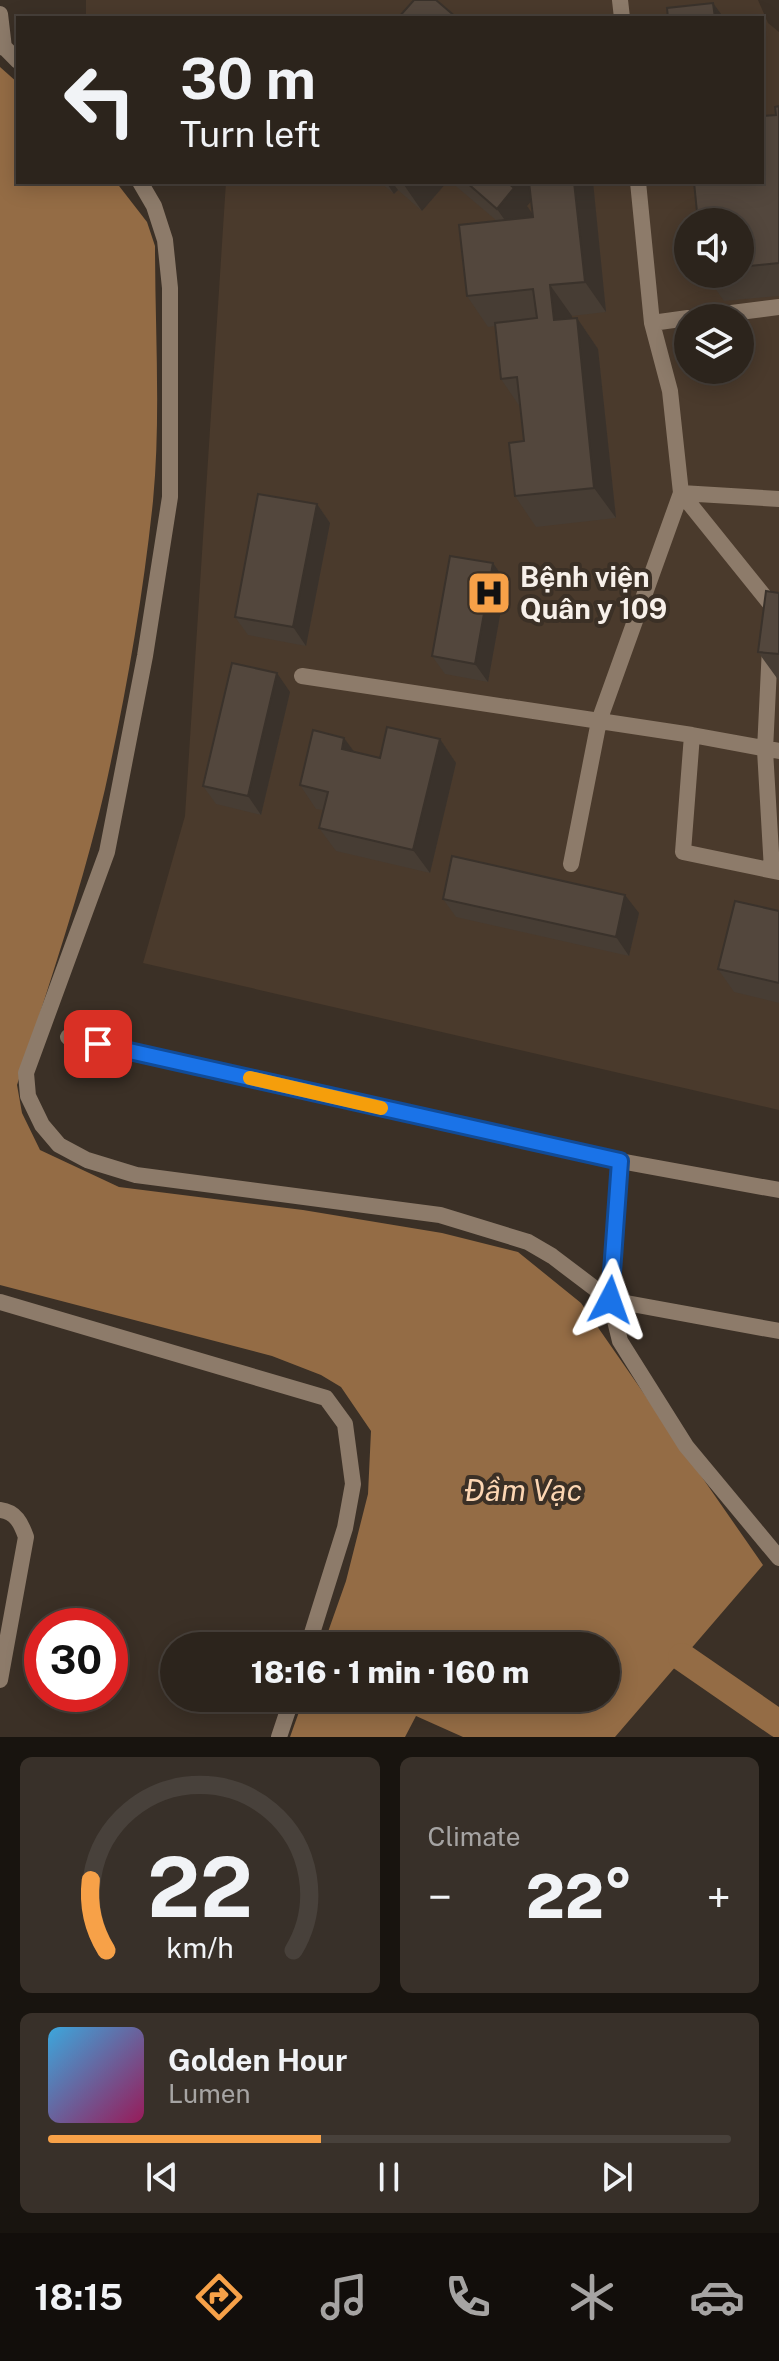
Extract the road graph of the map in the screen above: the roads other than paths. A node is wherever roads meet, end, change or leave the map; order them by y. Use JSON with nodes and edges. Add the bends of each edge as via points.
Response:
{"nodes":[{"id":1,"x":0,"y":14,"type":"edge"},
{"id":2,"x":2,"y":46,"type":"edge"},
{"id":3,"x":141,"y":184,"type":"edge"},
{"id":4,"x":638,"y":184,"type":"edge"},
{"id":5,"x":779,"y":307,"type":"edge"},
{"id":6,"x":754,"y":310,"type":"edge"},
{"id":7,"x":674,"y":320,"type":"edge"},
{"id":8,"x":652,"y":323,"type":"junction"},
{"id":9,"x":681,"y":493,"type":"junction"},
{"id":10,"x":779,"y":499,"type":"edge"},
{"id":11,"x":773,"y":618,"type":"edge"},
{"id":12,"x":302,"y":676,"type":"dead end"},
{"id":13,"x":599,"y":721,"type":"junction"},
{"id":14,"x":692,"y":735,"type":"junction"},
{"id":15,"x":772,"y":750,"type":"edge"},
{"id":16,"x":571,"y":864,"type":"dead end"},
{"id":17,"x":775,"y":871,"type":"edge"},
{"id":18,"x":68,"y":1037,"type":"dead end"},
{"id":19,"x":620,"y":1161,"type":"junction"},
{"id":20,"x":779,"y":1190,"type":"edge"},
{"id":21,"x":610,"y":1300,"type":"junction"},
{"id":22,"x":0,"y":1302,"type":"edge"},
{"id":23,"x":779,"y":1331,"type":"edge"},
{"id":24,"x":0,"y":1510,"type":"edge"},
{"id":25,"x":779,"y":1558,"type":"edge"},
{"id":26,"x":312,"y":1632,"type":"edge"},
{"id":27,"x":0,"y":1680,"type":"edge"},
{"id":28,"x":287,"y":1712,"type":"edge"},
{"id":29,"x":279,"y":1737,"type":"edge"}],
"edges":[{"from":1,"to":2,"type":"street"},
{"from":3,"to":21,"type":"street","via":[[165,240],[170,288],[170,497],[107,852],[26,1073],[28,1096],[59,1145],[87,1160],[136,1175],[440,1215],[528,1242]]},
{"from":4,"to":8,"type":"street"},
{"from":5,"to":6,"type":"street"},
{"from":7,"to":8,"type":"street"},
{"from":8,"to":9,"type":"street","via":[[670,391]]},
{"from":9,"to":10,"type":"street"},
{"from":9,"to":11,"type":"street"},
{"from":9,"to":13,"type":"street"},
{"from":11,"to":15,"type":"street"},
{"from":12,"to":13,"type":"street"},
{"from":13,"to":14,"type":"street"},
{"from":13,"to":16,"type":"street"},
{"from":14,"to":15,"type":"street"},
{"from":14,"to":17,"type":"street","via":[[683,852]]},
{"from":15,"to":17,"type":"street"},
{"from":18,"to":19,"type":"street"},
{"from":19,"to":20,"type":"street"},
{"from":19,"to":21,"type":"street"},
{"from":21,"to":23,"type":"street"},
{"from":21,"to":25,"type":"street","via":[[620,1341],[686,1446]]},
{"from":22,"to":26,"type":"street","via":[[326,1398],[345,1424],[353,1484]]},
{"from":24,"to":27,"type":"street","via":[[20,1521],[26,1537]]},
{"from":28,"to":29,"type":"street"}]}
